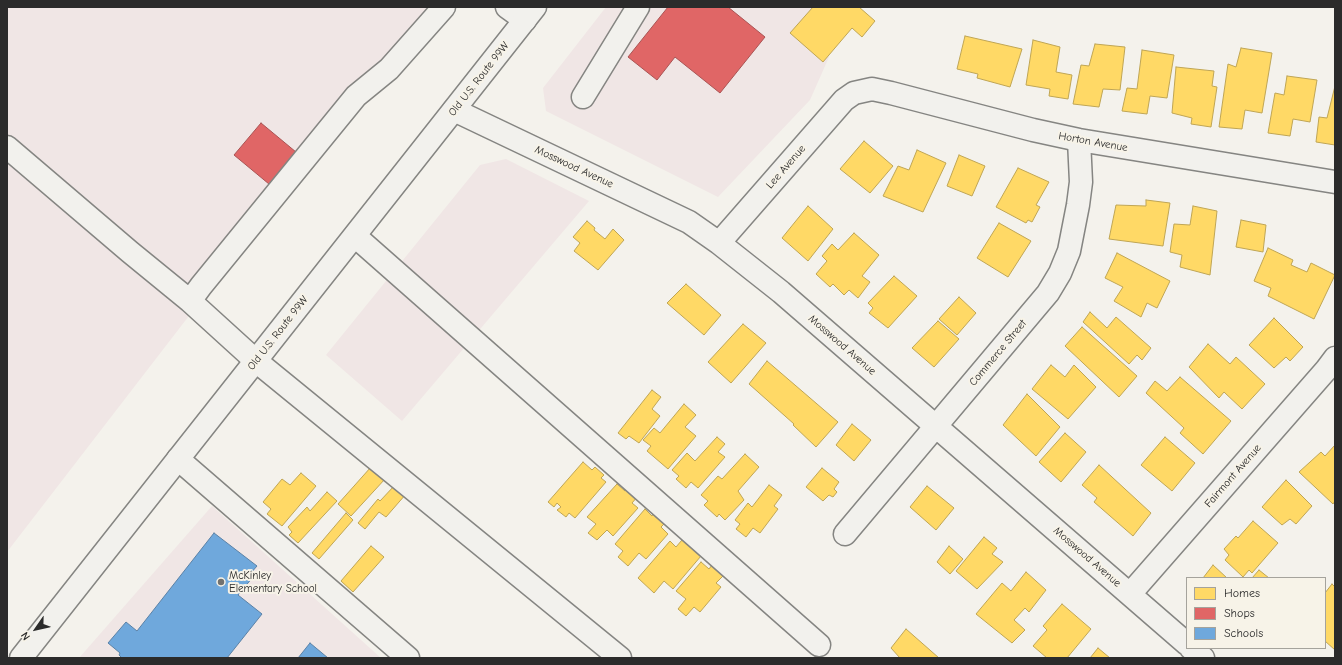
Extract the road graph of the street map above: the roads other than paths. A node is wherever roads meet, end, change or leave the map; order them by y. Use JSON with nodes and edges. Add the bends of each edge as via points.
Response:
{"nodes":[{"id":1,"x":444,"y":7,"type":"edge"},
{"id":2,"x":507,"y":7,"type":"edge"},
{"id":3,"x":638,"y":7,"type":"edge"},
{"id":4,"x":530,"y":14,"type":"edge"},
{"id":5,"x":854,"y":93,"type":"joint"},
{"id":6,"x":583,"y":97,"type":"dead end"},
{"id":7,"x":454,"y":110,"type":"junction"},
{"id":8,"x":1079,"y":140,"type":"junction"},
{"id":9,"x":7,"y":147,"type":"edge"},
{"id":10,"x":1335,"y":182,"type":"edge"},
{"id":11,"x":355,"y":236,"type":"junction"},
{"id":12,"x":719,"y":243,"type":"junction"},
{"id":13,"x":190,"y":301,"type":"junction"},
{"id":14,"x":1335,"y":358,"type":"edge"},
{"id":15,"x":256,"y":360,"type":"junction"},
{"id":16,"x":936,"y":425,"type":"junction"},
{"id":17,"x":178,"y":459,"type":"junction"},
{"id":18,"x":845,"y":534,"type":"dead end"},
{"id":19,"x":1130,"y":594,"type":"junction"},
{"id":20,"x":1186,"y":643,"type":"edge"},
{"id":21,"x":819,"y":645,"type":"dead end"},
{"id":22,"x":1192,"y":649,"type":"edge"},
{"id":23,"x":21,"y":658,"type":"edge"},
{"id":24,"x":408,"y":658,"type":"edge"},
{"id":25,"x":620,"y":658,"type":"edge"},
{"id":26,"x":1203,"y":658,"type":"edge"}],
"edges":[{"from":1,"to":13,"type":"street","via":[[388,69],[356,96]]},
{"from":2,"to":4,"type":"street"},
{"from":3,"to":6,"type":"street"},
{"from":4,"to":7,"type":"street","name":"Old U.S. Route 99W"},
{"from":5,"to":8,"type":"street","name":"Horton Avenue","via":[[872,89]]},
{"from":5,"to":12,"type":"street","name":"Lee Avenue","via":[[844,100]]},
{"from":7,"to":11,"type":"street","name":"Old U.S. Route 99W"},
{"from":7,"to":12,"type":"street","name":"Mosswood Avenue","via":[[689,222]]},
{"from":8,"to":10,"type":"street","name":"Horton Avenue"},
{"from":8,"to":16,"type":"street","name":"Commerce Street","via":[[1081,182],[1078,205],[1069,251],[1060,273],[1048,293]]},
{"from":9,"to":13,"type":"street"},
{"from":11,"to":15,"type":"street","name":"Old U.S. Route 99W"},
{"from":11,"to":21,"type":"street"},
{"from":12,"to":16,"type":"street","name":"Mosswood Avenue","via":[[781,292]]},
{"from":13,"to":15,"type":"street"},
{"from":14,"to":19,"type":"street","name":"Fairmont Avenue"},
{"from":15,"to":17,"type":"street","name":"Old U.S. Route 99W"},
{"from":15,"to":25,"type":"street"},
{"from":16,"to":18,"type":"street","name":"Commerce Street"},
{"from":16,"to":19,"type":"street","name":"Mosswood Avenue"},
{"from":17,"to":23,"type":"street","name":"Old U.S. Route 99W"},
{"from":17,"to":24,"type":"street"},
{"from":19,"to":20,"type":"street","name":"Mosswood Avenue"},
{"from":22,"to":26,"type":"street"}]}
